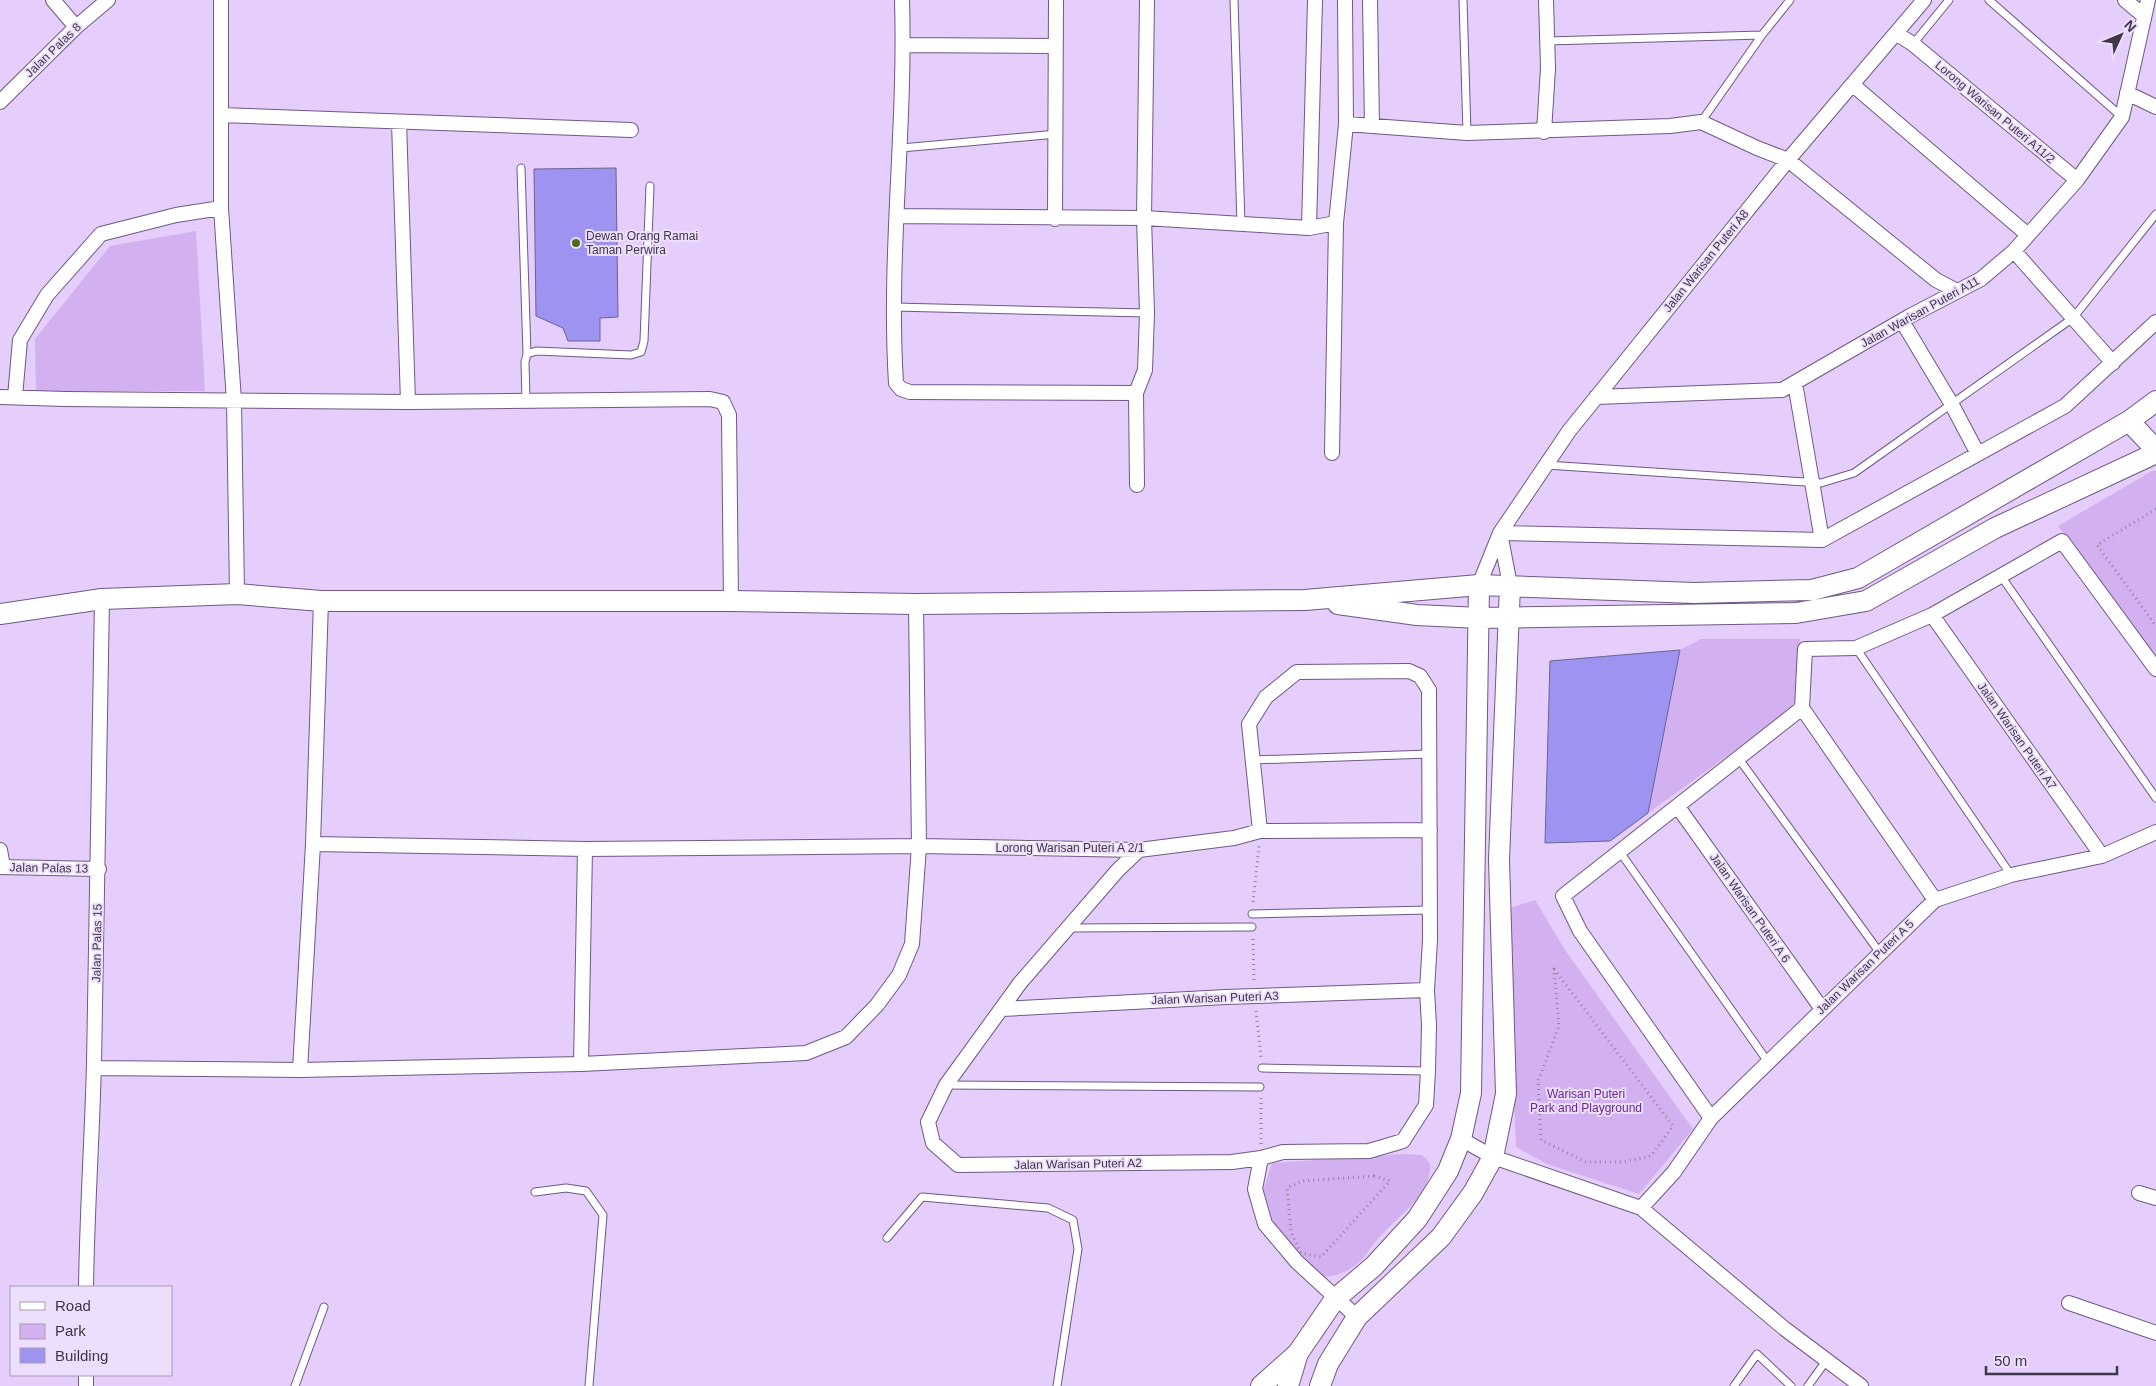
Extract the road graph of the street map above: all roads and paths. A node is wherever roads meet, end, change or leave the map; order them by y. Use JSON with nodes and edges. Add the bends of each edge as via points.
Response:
{"nodes":[{"id":1,"x":53,"y":0,"type":"edge"},
{"id":2,"x":108,"y":0,"type":"edge"},
{"id":3,"x":220,"y":0,"type":"edge"},
{"id":4,"x":902,"y":0,"type":"edge"},
{"id":5,"x":1056,"y":0,"type":"edge"},
{"id":6,"x":1146,"y":0,"type":"edge"},
{"id":7,"x":1234,"y":0,"type":"edge"},
{"id":8,"x":1315,"y":0,"type":"edge"},
{"id":9,"x":1345,"y":0,"type":"edge"},
{"id":10,"x":1370,"y":0,"type":"edge"},
{"id":11,"x":1463,"y":0,"type":"edge"},
{"id":12,"x":1546,"y":0,"type":"edge"},
{"id":13,"x":1790,"y":0,"type":"edge"},
{"id":14,"x":1924,"y":0,"type":"edge"},
{"id":15,"x":1949,"y":0,"type":"edge"},
{"id":16,"x":1989,"y":0,"type":"edge"},
{"id":17,"x":2125,"y":0,"type":"edge"},
{"id":18,"x":2148,"y":0,"type":"edge"},
{"id":19,"x":2144,"y":15,"type":"junction"},
{"id":20,"x":76,"y":26,"type":"junction"},
{"id":21,"x":1897,"y":34,"type":"junction"},
{"id":22,"x":1762,"y":35,"type":"junction"},
{"id":23,"x":1547,"y":41,"type":"junction"},
{"id":24,"x":1913,"y":44,"type":"junction"},
{"id":25,"x":903,"y":45,"type":"junction"},
{"id":26,"x":1056,"y":46,"type":"junction"},
{"id":27,"x":1853,"y":85,"type":"junction"},
{"id":28,"x":2127,"y":93,"type":"junction"},
{"id":29,"x":0,"y":102,"type":"edge"},
{"id":30,"x":2156,"y":107,"type":"edge"},
{"id":31,"x":221,"y":115,"type":"junction"},
{"id":32,"x":2122,"y":117,"type":"junction"},
{"id":33,"x":399,"y":122,"type":"junction"},
{"id":34,"x":1702,"y":122,"type":"junction"},
{"id":35,"x":1346,"y":124,"type":"junction"},
{"id":36,"x":1372,"y":126,"type":"junction"},
{"id":37,"x":631,"y":130,"type":"dead end"},
{"id":38,"x":1544,"y":132,"type":"junction"},
{"id":39,"x":1466,"y":133,"type":"junction"},
{"id":40,"x":1057,"y":134,"type":"junction"},
{"id":41,"x":901,"y":148,"type":"junction"},
{"id":42,"x":1788,"y":160,"type":"junction"},
{"id":43,"x":521,"y":168,"type":"dead end"},
{"id":44,"x":2077,"y":180,"type":"junction"},
{"id":45,"x":650,"y":186,"type":"dead end"},
{"id":46,"x":221,"y":208,"type":"junction"},
{"id":47,"x":2156,"y":214,"type":"edge"},
{"id":48,"x":897,"y":216,"type":"junction"},
{"id":49,"x":1144,"y":218,"type":"junction"},
{"id":50,"x":1055,"y":219,"type":"junction"},
{"id":51,"x":1336,"y":223,"type":"junction"},
{"id":52,"x":1241,"y":224,"type":"junction"},
{"id":53,"x":1309,"y":228,"type":"junction"},
{"id":54,"x":2028,"y":235,"type":"junction"},
{"id":55,"x":2014,"y":251,"type":"junction"},
{"id":56,"x":1957,"y":291,"type":"junction"},
{"id":57,"x":894,"y":307,"type":"junction"},
{"id":58,"x":1147,"y":313,"type":"junction"},
{"id":59,"x":2072,"y":318,"type":"junction"},
{"id":60,"x":1902,"y":321,"type":"junction"},
{"id":61,"x":2156,"y":322,"type":"edge"},
{"id":62,"x":527,"y":354,"type":"junction"},
{"id":63,"x":2113,"y":363,"type":"junction"},
{"id":64,"x":1795,"y":383,"type":"junction"},
{"id":65,"x":1136,"y":393,"type":"junction"},
{"id":66,"x":0,"y":397,"type":"edge"},
{"id":67,"x":15,"y":397,"type":"junction"},
{"id":68,"x":1596,"y":397,"type":"junction"},
{"id":69,"x":234,"y":401,"type":"junction"},
{"id":70,"x":526,"y":401,"type":"junction"},
{"id":71,"x":2156,"y":401,"type":"edge"},
{"id":72,"x":408,"y":402,"type":"junction"},
{"id":73,"x":1951,"y":403,"type":"junction"},
{"id":74,"x":2129,"y":421,"type":"junction"},
{"id":75,"x":2156,"y":451,"type":"edge"},
{"id":76,"x":1332,"y":453,"type":"dead end"},
{"id":77,"x":1978,"y":454,"type":"junction"},
{"id":78,"x":1546,"y":464,"type":"junction"},
{"id":79,"x":1812,"y":482,"type":"junction"},
{"id":80,"x":1137,"y":485,"type":"dead end"},
{"id":81,"x":2156,"y":509,"type":"edge"},
{"id":82,"x":1500,"y":532,"type":"junction"},
{"id":83,"x":1822,"y":540,"type":"junction"},
{"id":84,"x":2001,"y":576,"type":"junction"},
{"id":85,"x":1479,"y":585,"type":"junction"},
{"id":86,"x":1510,"y":585,"type":"junction"},
{"id":87,"x":236,"y":594,"type":"junction"},
{"id":88,"x":102,"y":599,"type":"junction"},
{"id":89,"x":1305,"y":600,"type":"junction"},
{"id":90,"x":321,"y":601,"type":"junction"},
{"id":91,"x":731,"y":601,"type":"junction"},
{"id":92,"x":916,"y":604,"type":"junction"},
{"id":93,"x":0,"y":614,"type":"edge"},
{"id":94,"x":1932,"y":615,"type":"junction"},
{"id":95,"x":1509,"y":617,"type":"junction"},
{"id":96,"x":1480,"y":618,"type":"junction"},
{"id":97,"x":2156,"y":626,"type":"edge"},
{"id":98,"x":1856,"y":648,"type":"junction"},
{"id":99,"x":2156,"y":669,"type":"edge"},
{"id":100,"x":1802,"y":708,"type":"junction"},
{"id":101,"x":1429,"y":754,"type":"junction"},
{"id":102,"x":1739,"y":759,"type":"junction"},
{"id":103,"x":1253,"y":760,"type":"junction"},
{"id":104,"x":2156,"y":798,"type":"edge"},
{"id":105,"x":1678,"y":807,"type":"junction"},
{"id":106,"x":1430,"y":830,"type":"junction"},
{"id":107,"x":1260,"y":831,"type":"junction"},
{"id":108,"x":2156,"y":832,"type":"edge"},
{"id":109,"x":313,"y":844,"type":"junction"},
{"id":110,"x":918,"y":846,"type":"junction"},
{"id":111,"x":585,"y":849,"type":"junction"},
{"id":112,"x":0,"y":850,"type":"edge"},
{"id":113,"x":1139,"y":850,"type":"junction"},
{"id":114,"x":1620,"y":852,"type":"junction"},
{"id":115,"x":2102,"y":856,"type":"junction"},
{"id":116,"x":1,"y":867,"type":"edge"},
{"id":117,"x":99,"y":869,"type":"junction"},
{"id":118,"x":2011,"y":875,"type":"junction"},
{"id":119,"x":1935,"y":900,"type":"junction"},
{"id":120,"x":1429,"y":910,"type":"junction"},
{"id":121,"x":1252,"y":914,"type":"dead end"},
{"id":122,"x":1252,"y":927,"type":"dead end"},
{"id":123,"x":1068,"y":928,"type":"junction"},
{"id":124,"x":1880,"y":953,"type":"junction"},
{"id":125,"x":1554,"y":969,"type":"joint"},
{"id":126,"x":1427,"y":990,"type":"junction"},
{"id":127,"x":1254,"y":996,"type":"junction"},
{"id":128,"x":1002,"y":1008,"type":"junction"},
{"id":129,"x":1822,"y":1009,"type":"junction"},
{"id":130,"x":1768,"y":1062,"type":"junction"},
{"id":131,"x":581,"y":1064,"type":"junction"},
{"id":132,"x":94,"y":1068,"type":"junction"},
{"id":133,"x":1262,"y":1068,"type":"joint"},
{"id":134,"x":300,"y":1070,"type":"junction"},
{"id":135,"x":1428,"y":1071,"type":"junction"},
{"id":136,"x":946,"y":1085,"type":"junction"},
{"id":137,"x":1260,"y":1087,"type":"joint"},
{"id":138,"x":1711,"y":1118,"type":"junction"},
{"id":139,"x":1461,"y":1139,"type":"junction"},
{"id":140,"x":1493,"y":1157,"type":"junction"},
{"id":141,"x":1261,"y":1158,"type":"junction"},
{"id":142,"x":1302,"y":1181,"type":"joint"},
{"id":143,"x":535,"y":1192,"type":"dead end"},
{"id":144,"x":2139,"y":1193,"type":"dead end"},
{"id":145,"x":2156,"y":1198,"type":"edge"},
{"id":146,"x":1641,"y":1208,"type":"junction"},
{"id":147,"x":887,"y":1238,"type":"dead end"},
{"id":148,"x":86,"y":1286,"type":"edge"},
{"id":149,"x":1335,"y":1298,"type":"junction"},
{"id":150,"x":2069,"y":1303,"type":"dead end"},
{"id":151,"x":324,"y":1307,"type":"dead end"},
{"id":152,"x":1357,"y":1317,"type":"junction"},
{"id":153,"x":2156,"y":1333,"type":"edge"},
{"id":154,"x":1298,"y":1353,"type":"junction"},
{"id":155,"x":1826,"y":1361,"type":"junction"},
{"id":156,"x":296,"y":1386,"type":"edge"},
{"id":157,"x":589,"y":1386,"type":"edge"},
{"id":158,"x":1057,"y":1386,"type":"edge"},
{"id":159,"x":1261,"y":1386,"type":"edge"},
{"id":160,"x":1288,"y":1386,"type":"edge"},
{"id":161,"x":1320,"y":1386,"type":"edge"},
{"id":162,"x":1734,"y":1386,"type":"edge"},
{"id":163,"x":1791,"y":1386,"type":"edge"},
{"id":164,"x":1808,"y":1386,"type":"edge"},
{"id":165,"x":1861,"y":1386,"type":"edge"}],
"edges":[{"from":1,"to":20,"type":"street"},
{"from":2,"to":20,"type":"street","name":"Jalan Palas 8"},
{"from":3,"to":31,"type":"street"},
{"from":4,"to":25,"type":"street"},
{"from":5,"to":26,"type":"street"},
{"from":6,"to":49,"type":"street"},
{"from":7,"to":52,"type":"lane"},
{"from":8,"to":53,"type":"street"},
{"from":9,"to":35,"type":"street"},
{"from":10,"to":36,"type":"street"},
{"from":11,"to":39,"type":"lane"},
{"from":12,"to":23,"type":"street"},
{"from":13,"to":22,"type":"lane"},
{"from":14,"to":21,"type":"street","name":"Jalan Warisan Puteri A8"},
{"from":15,"to":24,"type":"lane"},
{"from":16,"to":32,"type":"lane"},
{"from":17,"to":19,"type":"street"},
{"from":18,"to":19,"type":"street","name":"Jalan Warisan Puteri A11"},
{"from":19,"to":28,"type":"street","name":"Jalan Warisan Puteri A11"},
{"from":20,"to":29,"type":"street","name":"Jalan Palas 8"},
{"from":21,"to":24,"type":"street","name":"Lorong Warisan Puteri A11/2"},
{"from":21,"to":27,"type":"street","name":"Jalan Warisan Puteri A8"},
{"from":22,"to":23,"type":"lane"},
{"from":22,"to":34,"type":"lane"},
{"from":23,"to":38,"type":"street"},
{"from":24,"to":44,"type":"street","name":"Lorong Warisan Puteri A11/2"},
{"from":25,"to":26,"type":"street"},
{"from":25,"to":41,"type":"street"},
{"from":26,"to":40,"type":"street"},
{"from":27,"to":42,"type":"street","name":"Jalan Warisan Puteri A8"},
{"from":27,"to":54,"type":"street"},
{"from":28,"to":30,"type":"street"},
{"from":28,"to":32,"type":"street","name":"Jalan Warisan Puteri A11"},
{"from":31,"to":33,"type":"street"},
{"from":31,"to":46,"type":"street"},
{"from":32,"to":44,"type":"street","name":"Jalan Warisan Puteri A11"},
{"from":33,"to":37,"type":"street"},
{"from":33,"to":72,"type":"street"},
{"from":34,"to":38,"type":"street"},
{"from":34,"to":42,"type":"street"},
{"from":35,"to":36,"type":"street"},
{"from":35,"to":51,"type":"street"},
{"from":36,"to":39,"type":"street"},
{"from":38,"to":39,"type":"street"},
{"from":40,"to":41,"type":"lane"},
{"from":40,"to":50,"type":"street"},
{"from":41,"to":48,"type":"street"},
{"from":42,"to":56,"type":"street","via":[[1936,280]]},
{"from":42,"to":68,"type":"street","name":"Jalan Warisan Puteri A8"},
{"from":43,"to":62,"type":"lane"},
{"from":44,"to":54,"type":"street","name":"Jalan Warisan Puteri A11"},
{"from":45,"to":62,"type":"lane","via":[[644,341],[640,352],[631,355],[536,351]]},
{"from":46,"to":67,"type":"street","via":[[176,215],[102,234],[47,295],[20,340]]},
{"from":46,"to":69,"type":"street"},
{"from":47,"to":59,"type":"lane"},
{"from":48,"to":50,"type":"street"},
{"from":48,"to":57,"type":"street"},
{"from":49,"to":50,"type":"street"},
{"from":49,"to":52,"type":"street"},
{"from":49,"to":58,"type":"street"},
{"from":51,"to":53,"type":"street"},
{"from":51,"to":76,"type":"street"},
{"from":52,"to":53,"type":"street"},
{"from":54,"to":55,"type":"street","name":"Jalan Warisan Puteri A11"},
{"from":55,"to":56,"type":"street","name":"Jalan Warisan Puteri A11","via":[[1980,279]]},
{"from":55,"to":59,"type":"street"},
{"from":56,"to":60,"type":"street","name":"Jalan Warisan Puteri A11"},
{"from":57,"to":58,"type":"lane"},
{"from":57,"to":65,"type":"street","via":[[896,383],[901,389],[910,392]]},
{"from":58,"to":65,"type":"street","via":[[1144,370]]},
{"from":59,"to":63,"type":"street"},
{"from":59,"to":73,"type":"lane"},
{"from":60,"to":64,"type":"street","name":"Jalan Warisan Puteri A11"},
{"from":60,"to":73,"type":"street"},
{"from":61,"to":63,"type":"street"},
{"from":62,"to":70,"type":"lane"},
{"from":63,"to":77,"type":"street","via":[[2065,406]]},
{"from":64,"to":68,"type":"street","name":"Jalan Warisan Puteri A11","via":[[1782,390]]},
{"from":64,"to":79,"type":"street"},
{"from":65,"to":80,"type":"street"},
{"from":66,"to":67,"type":"street"},
{"from":67,"to":69,"type":"street"},
{"from":68,"to":78,"type":"street","name":"Jalan Warisan Puteri A8"},
{"from":69,"to":72,"type":"street"},
{"from":69,"to":87,"type":"street"},
{"from":70,"to":72,"type":"street"},
{"from":70,"to":91,"type":"street","via":[[710,399],[723,402],[729,415]]},
{"from":71,"to":74,"type":"street"},
{"from":73,"to":77,"type":"street"},
{"from":73,"to":79,"type":"lane","via":[[1854,473],[1821,483]]},
{"from":74,"to":75,"type":"street"},
{"from":74,"to":86,"type":"street","via":[[1858,578],[1812,590],[1704,593]]},
{"from":75,"to":95,"type":"street","via":[[1995,528],[1866,601],[1796,613]]},
{"from":77,"to":83,"type":"street"},
{"from":78,"to":79,"type":"lane"},
{"from":78,"to":82,"type":"street","name":"Jalan Warisan Puteri A8"},
{"from":79,"to":83,"type":"street"},
{"from":81,"to":97,"type":"path","via":[[2097,545]]},
{"from":82,"to":83,"type":"street"},
{"from":82,"to":85,"type":"street","name":"Jalan Warisan Puteri A8"},
{"from":82,"to":86,"type":"street"},
{"from":84,"to":94,"type":"street"},
{"from":84,"to":99,"type":"street","via":[[2062,541]]},
{"from":84,"to":104,"type":"lane"},
{"from":85,"to":86,"type":"street"},
{"from":85,"to":89,"type":"street"},
{"from":85,"to":96,"type":"street"},
{"from":86,"to":95,"type":"street"},
{"from":87,"to":88,"type":"street"},
{"from":87,"to":90,"type":"street"},
{"from":88,"to":93,"type":"street"},
{"from":88,"to":117,"type":"street","name":"Jalan Palas 15"},
{"from":89,"to":92,"type":"street"},
{"from":89,"to":96,"type":"street","via":[[1417,615]]},
{"from":90,"to":91,"type":"street"},
{"from":90,"to":109,"type":"street"},
{"from":91,"to":92,"type":"street"},
{"from":92,"to":110,"type":"street"},
{"from":94,"to":98,"type":"street"},
{"from":94,"to":115,"type":"street","name":"Jalan Warisan Puteri A7"},
{"from":95,"to":96,"type":"street"},
{"from":95,"to":140,"type":"street","via":[[1499,860],[1506,1094]]},
{"from":96,"to":139,"type":"street","via":[[1471,1092]]},
{"from":98,"to":100,"type":"street","via":[[1804,648]]},
{"from":98,"to":118,"type":"lane"},
{"from":100,"to":102,"type":"street"},
{"from":100,"to":119,"type":"street"},
{"from":101,"to":103,"type":"lane"},
{"from":101,"to":103,"type":"street","name":"Jalan Warisan Puteri A2","via":[[1429,690],[1420,676],[1408,671],[1297,672],[1266,696],[1249,724]]},
{"from":101,"to":106,"type":"street","name":"Jalan Warisan Puteri A2"},
{"from":102,"to":105,"type":"street"},
{"from":102,"to":124,"type":"lane"},
{"from":103,"to":107,"type":"street","name":"Jalan Warisan Puteri A2"},
{"from":105,"to":114,"type":"street"},
{"from":105,"to":129,"type":"street","name":"Jalan Warisan Puteri A 6"},
{"from":106,"to":107,"type":"street","name":"Lorong Warisan Puteri A 2/1"},
{"from":106,"to":120,"type":"street","name":"Jalan Warisan Puteri A2"},
{"from":107,"to":113,"type":"street","name":"Lorong Warisan Puteri A 2/1","via":[[1234,838]]},
{"from":108,"to":115,"type":"street","name":"Jalan Warisan Puteri A 5"},
{"from":109,"to":111,"type":"street","name":"Lorong Warisan Puteri A 2/1"},
{"from":109,"to":134,"type":"street"},
{"from":110,"to":111,"type":"street","name":"Lorong Warisan Puteri A 2/1"},
{"from":110,"to":113,"type":"street","name":"Lorong Warisan Puteri A 2/1"},
{"from":110,"to":131,"type":"street","via":[[912,944],[899,976],[846,1037],[806,1053]]},
{"from":111,"to":131,"type":"street"},
{"from":112,"to":116,"type":"street"},
{"from":113,"to":123,"type":"street"},
{"from":114,"to":130,"type":"lane"},
{"from":114,"to":138,"type":"street","via":[[1563,896],[1580,930]]},
{"from":115,"to":118,"type":"street","name":"Jalan Warisan Puteri A 5"},
{"from":116,"to":117,"type":"street","name":"Jalan Palas 13"},
{"from":117,"to":132,"type":"street","name":"Jalan Palas 15"},
{"from":118,"to":119,"type":"street","name":"Jalan Warisan Puteri A 5"},
{"from":119,"to":124,"type":"street","name":"Jalan Warisan Puteri A 5"},
{"from":120,"to":121,"type":"lane"},
{"from":120,"to":126,"type":"street","name":"Jalan Warisan Puteri A2"},
{"from":122,"to":123,"type":"lane"},
{"from":123,"to":128,"type":"street"},
{"from":124,"to":129,"type":"street","name":"Jalan Warisan Puteri A 5"},
{"from":125,"to":125,"type":"path","via":[[1673,1126],[1651,1156],[1623,1162],[1586,1162],[1541,1140],[1538,1081],[1559,1026]]},
{"from":126,"to":127,"type":"street","name":"Jalan Warisan Puteri A3"},
{"from":126,"to":135,"type":"street","name":"Jalan Warisan Puteri A2"},
{"from":127,"to":128,"type":"street","name":"Jalan Warisan Puteri A3"},
{"from":127,"to":133,"type":"path"},
{"from":128,"to":136,"type":"street"},
{"from":129,"to":130,"type":"street","name":"Jalan Warisan Puteri A 5"},
{"from":130,"to":138,"type":"street","name":"Jalan Warisan Puteri A 5"},
{"from":131,"to":134,"type":"street"},
{"from":132,"to":134,"type":"street"},
{"from":132,"to":148,"type":"street","name":"Jalan Palas 15"},
{"from":133,"to":135,"type":"lane"},
{"from":135,"to":141,"type":"street","name":"Jalan Warisan Puteri A2","via":[[1426,1105],[1403,1141],[1369,1151],[1283,1152]]},
{"from":136,"to":137,"type":"lane"},
{"from":136,"to":141,"type":"street","name":"Jalan Warisan Puteri A2","via":[[928,1122],[934,1143],[958,1166],[1232,1162]]},
{"from":137,"to":141,"type":"path"},
{"from":138,"to":146,"type":"street","name":"Jalan Warisan Puteri A 5","via":[[1674,1172]]},
{"from":139,"to":140,"type":"street"},
{"from":139,"to":149,"type":"street","via":[[1448,1171],[1417,1219],[1374,1266]]},
{"from":140,"to":146,"type":"street"},
{"from":140,"to":152,"type":"street","via":[[1473,1193],[1441,1237]]},
{"from":141,"to":149,"type":"street","via":[[1255,1188],[1265,1224],[1297,1262]]},
{"from":142,"to":142,"type":"path","via":[[1374,1176],[1390,1181],[1321,1257],[1301,1253],[1291,1232],[1287,1188]]},
{"from":143,"to":157,"type":"lane","via":[[566,1188],[586,1191],[603,1215]]},
{"from":144,"to":145,"type":"street"},
{"from":146,"to":155,"type":"street"},
{"from":147,"to":158,"type":"lane","via":[[922,1197],[1048,1208],[1073,1220],[1078,1249]]},
{"from":149,"to":152,"type":"street"},
{"from":149,"to":154,"type":"street"},
{"from":150,"to":153,"type":"street"},
{"from":151,"to":156,"type":"lane"},
{"from":152,"to":161,"type":"street","via":[[1328,1364]]},
{"from":154,"to":159,"type":"street"},
{"from":154,"to":160,"type":"street"},
{"from":155,"to":164,"type":"lane"},
{"from":155,"to":165,"type":"street"},
{"from":162,"to":163,"type":"lane","via":[[1757,1354]]}]}
